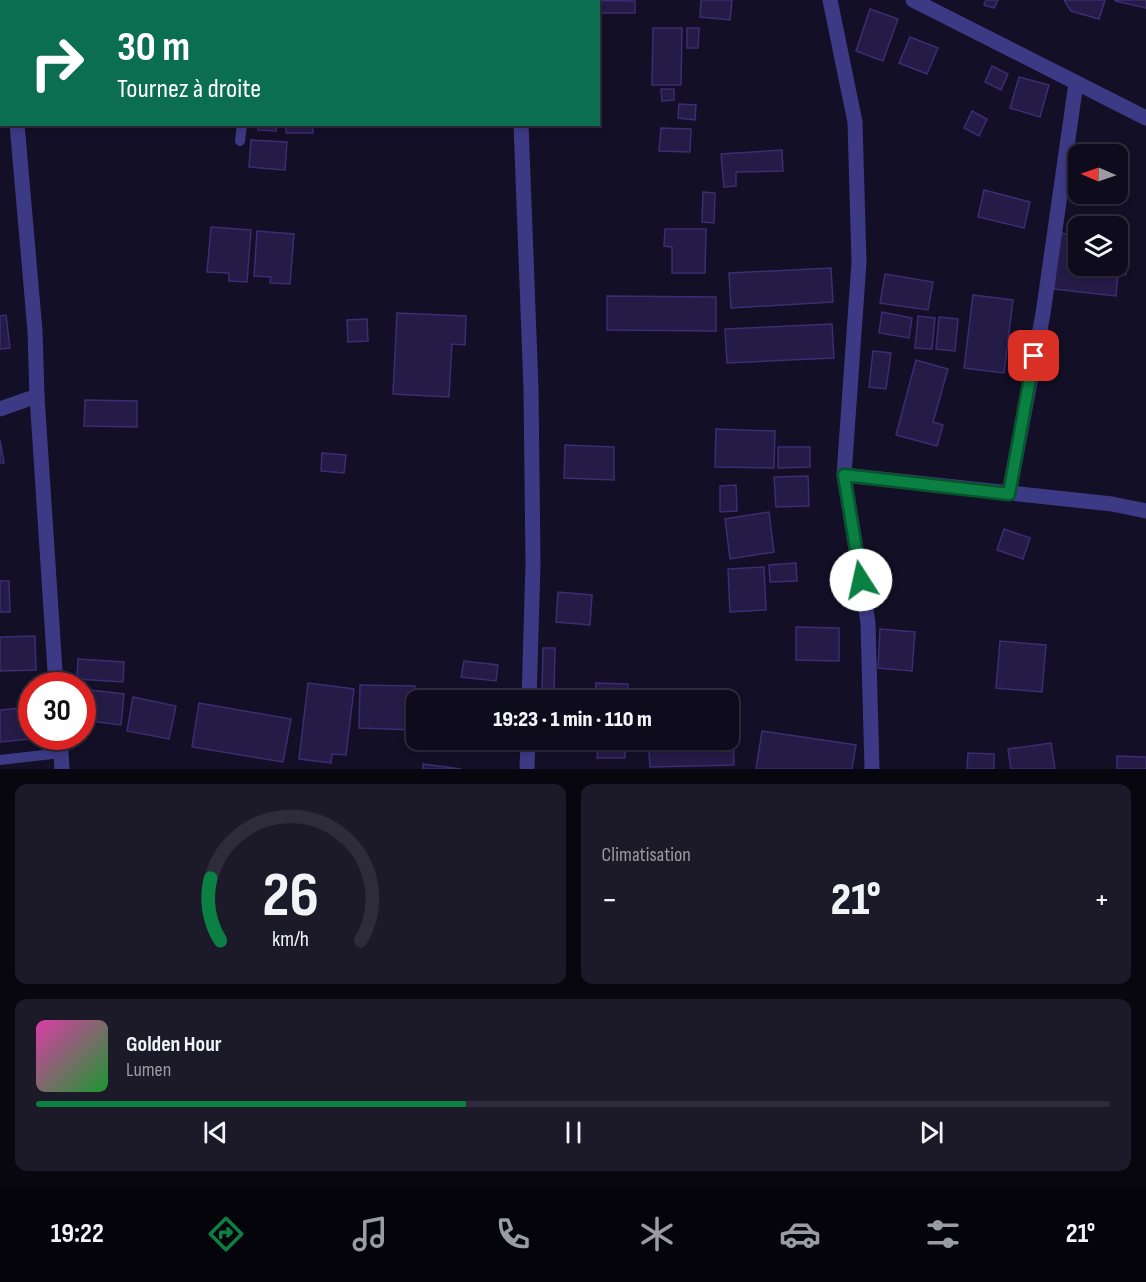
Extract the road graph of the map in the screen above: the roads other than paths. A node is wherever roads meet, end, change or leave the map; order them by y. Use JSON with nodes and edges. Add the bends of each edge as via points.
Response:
{"nodes":[{"id":1,"x":830,"y":0,"type":"edge"},
{"id":2,"x":913,"y":0,"type":"edge"},
{"id":3,"x":1076,"y":83,"type":"junction"},
{"id":4,"x":1146,"y":118,"type":"edge"},
{"id":5,"x":17,"y":126,"type":"edge"},
{"id":6,"x":242,"y":126,"type":"edge"},
{"id":7,"x":521,"y":126,"type":"edge"},
{"id":8,"x":240,"y":141,"type":"dead end"},
{"id":9,"x":37,"y":396,"type":"junction"},
{"id":10,"x":0,"y":409,"type":"edge"},
{"id":11,"x":844,"y":475,"type":"junction"},
{"id":12,"x":1009,"y":494,"type":"junction"},
{"id":13,"x":1146,"y":511,"type":"edge"},
{"id":14,"x":56,"y":672,"type":"edge"},
{"id":15,"x":529,"y":690,"type":"edge"},
{"id":16,"x":61,"y":750,"type":"edge"},
{"id":17,"x":528,"y":750,"type":"edge"},
{"id":18,"x":61,"y":753,"type":"junction"},
{"id":19,"x":0,"y":759,"type":"edge"},
{"id":20,"x":62,"y":769,"type":"edge"},
{"id":21,"x":527,"y":769,"type":"edge"},
{"id":22,"x":872,"y":769,"type":"edge"}],
"edges":[{"from":1,"to":11,"type":"street","via":[[855,122],[859,262]]},
{"from":2,"to":3,"type":"street"},
{"from":3,"to":4,"type":"street"},
{"from":3,"to":12,"type":"street","via":[[1043,314]]},
{"from":5,"to":9,"type":"street"},
{"from":6,"to":8,"type":"lane"},
{"from":7,"to":15,"type":"street","via":[[531,389]]},
{"from":9,"to":10,"type":"street"},
{"from":9,"to":14,"type":"street"},
{"from":11,"to":12,"type":"street"},
{"from":11,"to":22,"type":"street","via":[[868,623]]},
{"from":12,"to":13,"type":"street"},
{"from":16,"to":18,"type":"street"},
{"from":17,"to":21,"type":"street"},
{"from":18,"to":19,"type":"lane"},
{"from":18,"to":20,"type":"street"}]}
